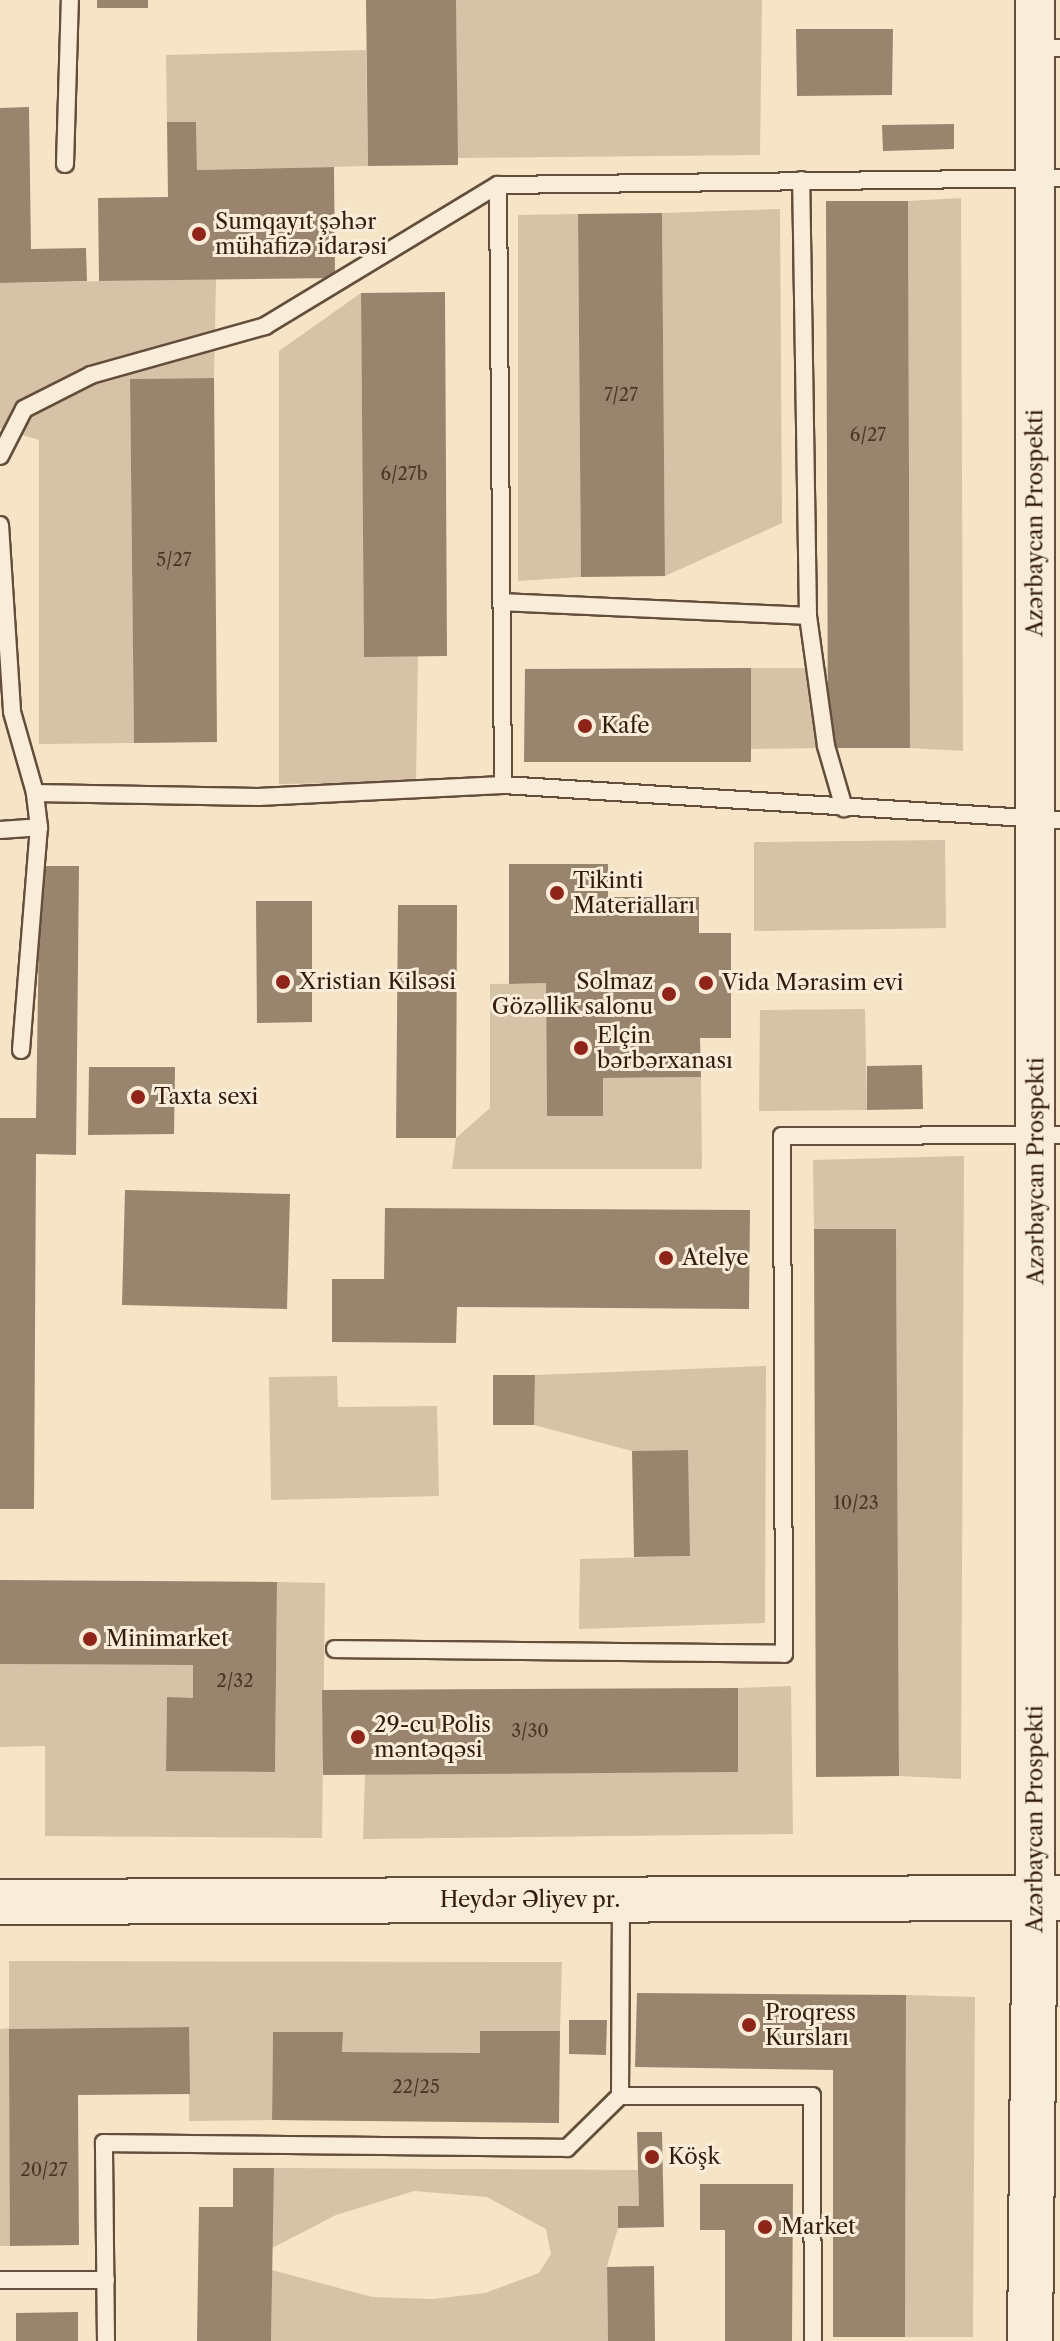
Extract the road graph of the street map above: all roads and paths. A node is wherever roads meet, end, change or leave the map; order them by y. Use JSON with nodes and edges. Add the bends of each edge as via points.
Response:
{"nodes":[{"id":1,"x":70,"y":0,"type":"edge"},
{"id":2,"x":1035,"y":0,"type":"edge"},
{"id":3,"x":1047,"y":48,"type":"edge"},
{"id":4,"x":65,"y":164,"type":"dead end"},
{"id":5,"x":1048,"y":178,"type":"edge"},
{"id":6,"x":801,"y":180,"type":"junction"},
{"id":7,"x":498,"y":185,"type":"junction"},
{"id":8,"x":0,"y":456,"type":"edge"},
{"id":9,"x":0,"y":525,"type":"edge"},
{"id":10,"x":502,"y":602,"type":"junction"},
{"id":11,"x":808,"y":616,"type":"junction"},
{"id":12,"x":503,"y":785,"type":"junction"},
{"id":13,"x":35,"y":793,"type":"junction"},
{"id":14,"x":844,"y":808,"type":"junction"},
{"id":15,"x":1048,"y":820,"type":"edge"},
{"id":16,"x":39,"y":827,"type":"junction"},
{"id":17,"x":0,"y":830,"type":"edge"},
{"id":18,"x":21,"y":1050,"type":"dead end"},
{"id":19,"x":1048,"y":1135,"type":"edge"},
{"id":20,"x":335,"y":1649,"type":"dead end"},
{"id":21,"x":1048,"y":1898,"type":"edge"},
{"id":22,"x":621,"y":1899,"type":"junction"},
{"id":23,"x":0,"y":1902,"type":"edge"},
{"id":24,"x":620,"y":2096,"type":"junction"},
{"id":25,"x":0,"y":2280,"type":"edge"},
{"id":26,"x":106,"y":2280,"type":"junction"},
{"id":27,"x":106,"y":2341,"type":"edge"},
{"id":28,"x":813,"y":2341,"type":"edge"},
{"id":29,"x":1030,"y":2341,"type":"edge"}],
"edges":[{"from":1,"to":4,"type":"lane"},
{"from":2,"to":3,"type":"street","name":"Azərbaycan Prospekti"},
{"from":3,"to":5,"type":"street","name":"Azərbaycan Prospekti"},
{"from":5,"to":6,"type":"lane"},
{"from":5,"to":15,"type":"street","name":"Azərbaycan Prospekti"},
{"from":6,"to":7,"type":"lane"},
{"from":6,"to":11,"type":"lane"},
{"from":7,"to":8,"type":"lane","via":[[265,326],[91,375],[24,409]]},
{"from":7,"to":10,"type":"lane"},
{"from":9,"to":13,"type":"lane","via":[[12,712]]},
{"from":10,"to":11,"type":"lane"},
{"from":10,"to":12,"type":"lane"},
{"from":11,"to":14,"type":"lane","via":[[826,746]]},
{"from":12,"to":13,"type":"lane","via":[[258,797]]},
{"from":12,"to":14,"type":"lane"},
{"from":13,"to":16,"type":"lane"},
{"from":14,"to":15,"type":"lane"},
{"from":15,"to":19,"type":"street","name":"Azərbaycan Prospekti"},
{"from":16,"to":17,"type":"lane"},
{"from":16,"to":18,"type":"lane"},
{"from":19,"to":20,"type":"lane","via":[[782,1136],[784,1654]]},
{"from":19,"to":21,"type":"street","name":"Azərbaycan Prospekti"},
{"from":21,"to":22,"type":"main road","name":"Heydər Əliyev pr."},
{"from":21,"to":29,"type":"main road","name":"Azərbaycan Prospekti"},
{"from":22,"to":23,"type":"main road","name":"Heydər Əliyev pr."},
{"from":22,"to":24,"type":"lane"},
{"from":24,"to":26,"type":"lane","via":[[567,2148],[104,2143]]},
{"from":24,"to":28,"type":"lane","via":[[812,2096]]},
{"from":25,"to":26,"type":"lane"},
{"from":26,"to":27,"type":"lane"}]}
